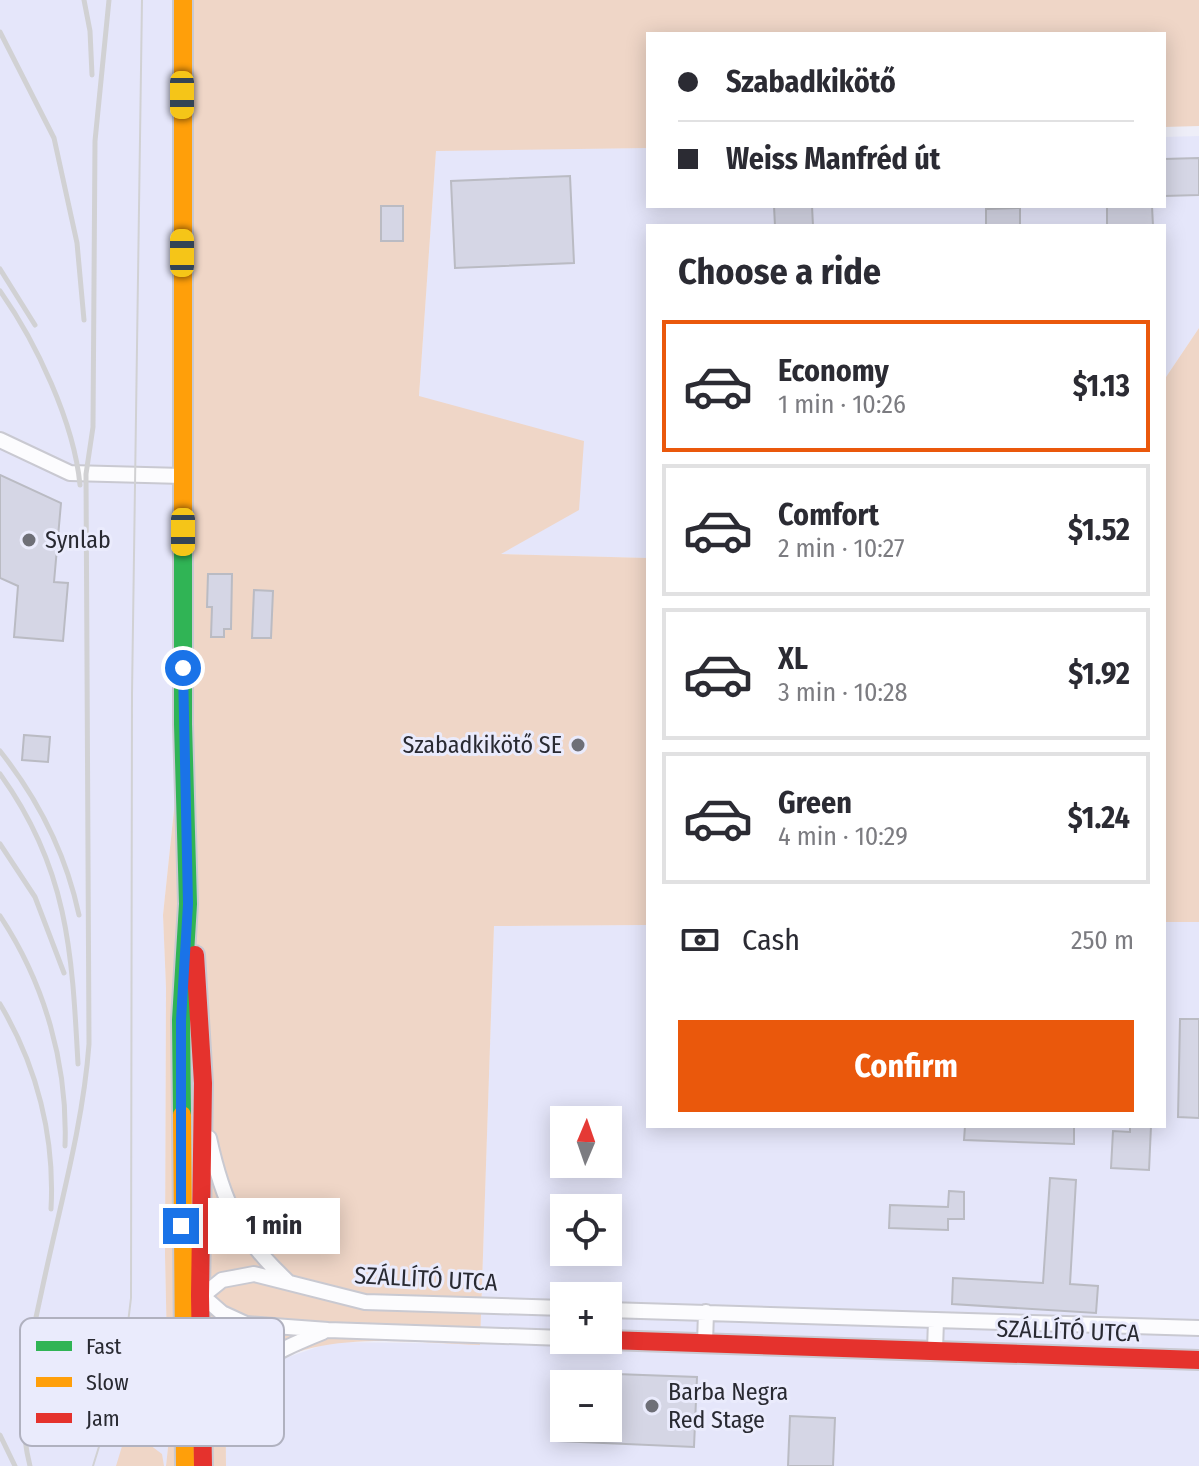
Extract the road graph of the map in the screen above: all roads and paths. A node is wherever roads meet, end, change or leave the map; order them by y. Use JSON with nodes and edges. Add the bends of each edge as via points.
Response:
{"nodes":[{"id":1,"x":183,"y":0,"type":"edge"},
{"id":2,"x":0,"y":440,"type":"edge"},
{"id":3,"x":183,"y":476,"type":"junction"},
{"id":4,"x":188,"y":904,"type":"junction"},
{"id":5,"x":205,"y":1120,"type":"junction"},
{"id":6,"x":181,"y":1256,"type":"junction"},
{"id":7,"x":288,"y":1282,"type":"junction"},
{"id":8,"x":200,"y":1296,"type":"junction"},
{"id":9,"x":490,"y":1307,"type":"junction"},
{"id":10,"x":550,"y":1308,"type":"edge"},
{"id":11,"x":622,"y":1310,"type":"edge"},
{"id":12,"x":706,"y":1312,"type":"junction"},
{"id":13,"x":183,"y":1318,"type":"edge"},
{"id":14,"x":187,"y":1318,"type":"edge"},
{"id":15,"x":200,"y":1318,"type":"edge"},
{"id":16,"x":233,"y":1318,"type":"edge"},
{"id":17,"x":936,"y":1320,"type":"junction"},
{"id":18,"x":284,"y":1327,"type":"edge"},
{"id":19,"x":1199,"y":1328,"type":"edge"},
{"id":20,"x":328,"y":1330,"type":"junction"},
{"id":21,"x":488,"y":1336,"type":"junction"},
{"id":22,"x":550,"y":1338,"type":"edge"},
{"id":23,"x":622,"y":1340,"type":"edge"},
{"id":24,"x":705,"y":1343,"type":"junction"},
{"id":25,"x":284,"y":1347,"type":"edge"},
{"id":26,"x":935,"y":1350,"type":"junction"},
{"id":27,"x":1199,"y":1360,"type":"edge"},
{"id":28,"x":185,"y":1446,"type":"edge"},
{"id":29,"x":185,"y":1466,"type":"edge"}],
"edges":[{"from":1,"to":3,"type":"main road"},
{"from":2,"to":3,"type":"street","via":[[70,473]]},
{"from":3,"to":4,"type":"main road"},
{"from":4,"to":5,"type":"main road","via":[[202,1019]]},
{"from":4,"to":6,"type":"main road","via":[[181,1020]]},
{"from":5,"to":7,"type":"street","name":"SZÁLLÍTÓ UTCA","via":[[235,1223]]},
{"from":5,"to":8,"type":"main road"},
{"from":6,"to":8,"type":"street"},
{"from":6,"to":13,"type":"main road"},
{"from":7,"to":8,"type":"street","name":"SZÁLLÍTÓ UTCA","via":[[238,1276]]},
{"from":7,"to":9,"type":"street","name":"SZÁLLÍTÓ UTCA","via":[[365,1302]]},
{"from":8,"to":14,"type":"street"},
{"from":8,"to":15,"type":"main road"},
{"from":8,"to":16,"type":"street"},
{"from":9,"to":10,"type":"street","name":"SZÁLLÍTÓ UTCA"},
{"from":9,"to":21,"type":"street"},
{"from":11,"to":12,"type":"street","name":"SZÁLLÍTÓ UTCA"},
{"from":12,"to":17,"type":"street","name":"SZÁLLÍTÓ UTCA"},
{"from":12,"to":24,"type":"street"},
{"from":17,"to":19,"type":"street","name":"SZÁLLÍTÓ UTCA"},
{"from":17,"to":26,"type":"street"},
{"from":18,"to":20,"type":"street"},
{"from":20,"to":21,"type":"street"},
{"from":20,"to":25,"type":"street"},
{"from":21,"to":22,"type":"street"},
{"from":23,"to":24,"type":"main road","name":"SZÁLLÍTÓ UTCA"},
{"from":24,"to":26,"type":"main road","name":"SZÁLLÍTÓ UTCA"},
{"from":26,"to":27,"type":"main road","name":"SZÁLLÍTÓ UTCA"},
{"from":28,"to":29,"type":"main road"}]}
